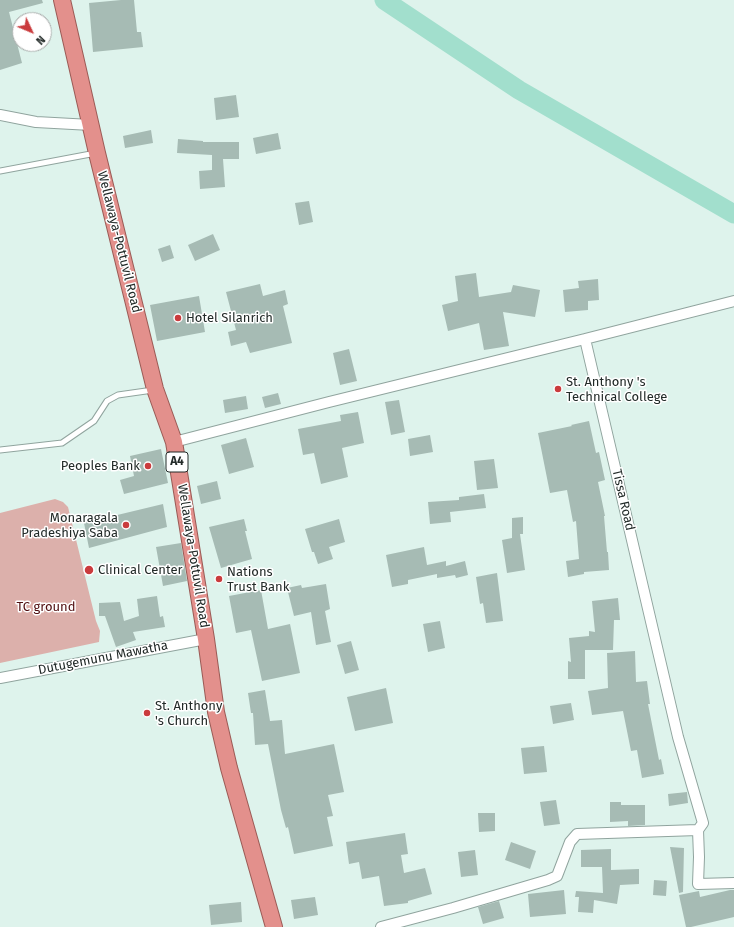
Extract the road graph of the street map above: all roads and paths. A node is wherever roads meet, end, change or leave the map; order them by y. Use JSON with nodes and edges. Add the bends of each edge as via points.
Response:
{"nodes":[{"id":1,"x":62,"y":0,"type":"edge"},
{"id":2,"x":0,"y":115,"type":"edge"},
{"id":3,"x":91,"y":125,"type":"junction"},
{"id":4,"x":97,"y":153,"type":"junction"},
{"id":5,"x":0,"y":171,"type":"edge"},
{"id":6,"x":734,"y":301,"type":"edge"},
{"id":7,"x":585,"y":339,"type":"junction"},
{"id":8,"x":155,"y":390,"type":"junction"},
{"id":9,"x":174,"y":442,"type":"junction"},
{"id":10,"x":0,"y":450,"type":"edge"},
{"id":11,"x":206,"y":639,"type":"junction"},
{"id":12,"x":0,"y":678,"type":"edge"},
{"id":13,"x":698,"y":830,"type":"junction"},
{"id":14,"x":734,"y":883,"type":"edge"},
{"id":15,"x":274,"y":927,"type":"edge"},
{"id":16,"x":381,"y":927,"type":"edge"}],
"edges":[{"from":1,"to":3,"type":"highway","name":"Wellawaya-Pottuvil Road","number":"A4"},
{"from":2,"to":3,"type":"street","via":[[36,122]]},
{"from":3,"to":4,"type":"highway","name":"Wellawaya-Pottuvil Road","number":"A4"},
{"from":4,"to":5,"type":"lane"},
{"from":4,"to":8,"type":"highway","name":"Wellawaya-Pottuvil Road","number":"A4"},
{"from":6,"to":7,"type":"street"},
{"from":7,"to":9,"type":"street"},
{"from":7,"to":13,"type":"street","name":"Tissa Road","via":[[678,738],[703,823]]},
{"from":8,"to":9,"type":"highway","name":"Wellawaya-Pottuvil Road","number":"A4"},
{"from":8,"to":10,"type":"lane","via":[[118,395],[107,401],[94,421],[62,443]]},
{"from":9,"to":11,"type":"highway","name":"Wellawaya-Pottuvil Road","number":"A4"},
{"from":11,"to":12,"type":"street","name":"Dutugemunu Mawatha"},
{"from":11,"to":15,"type":"highway","name":"Wellawaya-Pottuvil Road","number":"A4","via":[[216,712],[229,768]]},
{"from":13,"to":14,"type":"street","via":[[698,884]]},
{"from":13,"to":16,"type":"street","via":[[577,834],[570,842],[557,876]]}]}
